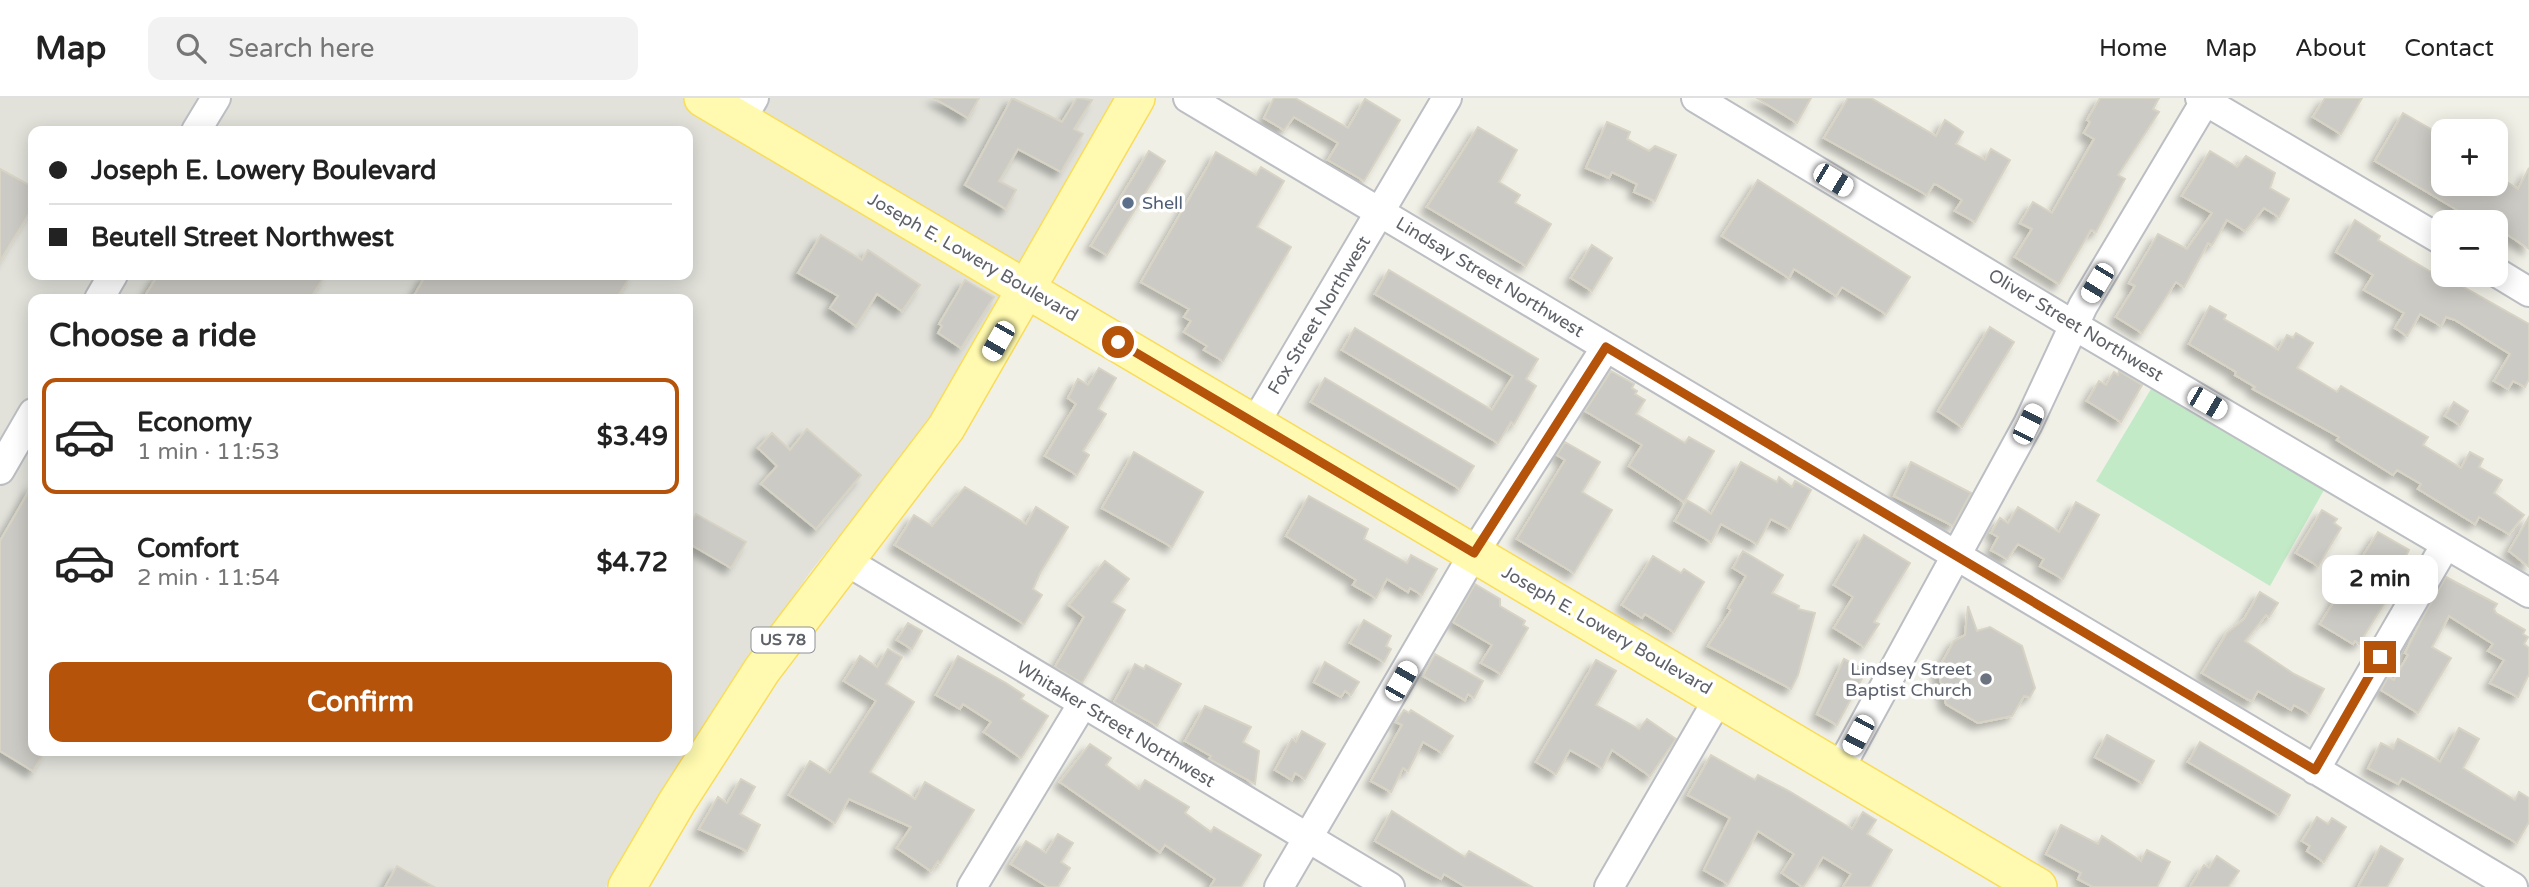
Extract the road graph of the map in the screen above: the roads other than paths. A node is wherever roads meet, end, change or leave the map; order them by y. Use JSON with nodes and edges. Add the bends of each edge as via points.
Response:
{"nodes":[{"id":1,"x":216,"y":98,"type":"edge"},
{"id":2,"x":704,"y":98,"type":"edge"},
{"id":3,"x":1136,"y":98,"type":"edge"},
{"id":4,"x":1188,"y":98,"type":"edge"},
{"id":5,"x":1447,"y":98,"type":"edge"},
{"id":6,"x":1696,"y":98,"type":"edge"},
{"id":7,"x":2204,"y":99,"type":"edge"},
{"id":8,"x":748,"y":109,"type":"edge"},
{"id":9,"x":199,"y":126,"type":"edge"},
{"id":10,"x":1380,"y":212,"type":"junction"},
{"id":11,"x":2431,"y":234,"type":"edge"},
{"id":12,"x":2508,"y":279,"type":"edge"},
{"id":13,"x":1027,"y":288,"type":"junction"},
{"id":14,"x":2529,"y":292,"type":"edge"},
{"id":15,"x":2075,"y":326,"type":"junction"},
{"id":16,"x":1606,"y":347,"type":"junction"},
{"id":17,"x":28,"y":421,"type":"edge"},
{"id":18,"x":1255,"y":423,"type":"junction"},
{"id":19,"x":0,"y":470,"type":"edge"},
{"id":20,"x":2446,"y":544,"type":"junction"},
{"id":21,"x":1474,"y":553,"type":"junction"},
{"id":22,"x":1956,"y":557,"type":"junction"},
{"id":23,"x":843,"y":559,"type":"junction"},
{"id":24,"x":2529,"y":593,"type":"edge"},
{"id":25,"x":1720,"y":696,"type":"junction"},
{"id":26,"x":1083,"y":703,"type":"junction"},
{"id":27,"x":1840,"y":768,"type":"junction"},
{"id":28,"x":2315,"y":770,"type":"junction"},
{"id":29,"x":1307,"y":840,"type":"junction"},
{"id":30,"x":627,"y":887,"type":"edge"},
{"id":31,"x":972,"y":887,"type":"edge"},
{"id":32,"x":1279,"y":887,"type":"edge"},
{"id":33,"x":1390,"y":887,"type":"edge"},
{"id":34,"x":1609,"y":887,"type":"edge"},
{"id":35,"x":2038,"y":887,"type":"edge"},
{"id":36,"x":2513,"y":887,"type":"edge"}],
"edges":[{"from":1,"to":9,"type":"street"},
{"from":2,"to":8,"type":"main road","name":"Joseph E. Lowery Boulevard"},
{"from":3,"to":13,"type":"main road","number":"US 78"},
{"from":4,"to":10,"type":"street","name":"Lindsay Street Northwest"},
{"from":5,"to":10,"type":"street","name":"Fox Street Northwest"},
{"from":6,"to":15,"type":"street","name":"Oliver Street Northwest"},
{"from":7,"to":11,"type":"street"},
{"from":7,"to":15,"type":"street"},
{"from":8,"to":13,"type":"main road","name":"Joseph E. Lowery Boulevard"},
{"from":10,"to":16,"type":"street","name":"Lindsay Street Northwest"},
{"from":10,"to":18,"type":"street","name":"Fox Street Northwest"},
{"from":12,"to":14,"type":"street"},
{"from":13,"to":18,"type":"main road","name":"Joseph E. Lowery Boulevard"},
{"from":13,"to":23,"type":"main road","number":"US 78","via":[[946,428]]},
{"from":15,"to":20,"type":"street","name":"Oliver Street Northwest"},
{"from":15,"to":22,"type":"street"},
{"from":16,"to":21,"type":"street"},
{"from":16,"to":22,"type":"street","name":"Lindsay Street Northwest"},
{"from":17,"to":19,"type":"street"},
{"from":18,"to":21,"type":"main road","name":"Joseph E. Lowery Boulevard"},
{"from":20,"to":24,"type":"street","name":"Oliver Street Northwest"},
{"from":20,"to":28,"type":"street"},
{"from":21,"to":25,"type":"main road","name":"Joseph E. Lowery Boulevard"},
{"from":21,"to":29,"type":"street"},
{"from":22,"to":27,"type":"street"},
{"from":22,"to":28,"type":"street","name":"Lindsay Street Northwest"},
{"from":23,"to":26,"type":"street","name":"Whitaker Street Northwest"},
{"from":23,"to":30,"type":"main road","number":"US 78","via":[[717,737]]},
{"from":25,"to":27,"type":"main road","name":"Joseph E. Lowery Boulevard"},
{"from":25,"to":34,"type":"street"},
{"from":26,"to":29,"type":"street","name":"Whitaker Street Northwest"},
{"from":26,"to":31,"type":"street"},
{"from":27,"to":35,"type":"main road","name":"Joseph E. Lowery Boulevard"},
{"from":28,"to":36,"type":"street","name":"Lindsay Street Northwest"},
{"from":29,"to":32,"type":"street"},
{"from":29,"to":33,"type":"street","name":"Whitaker Street Northwest"}]}
